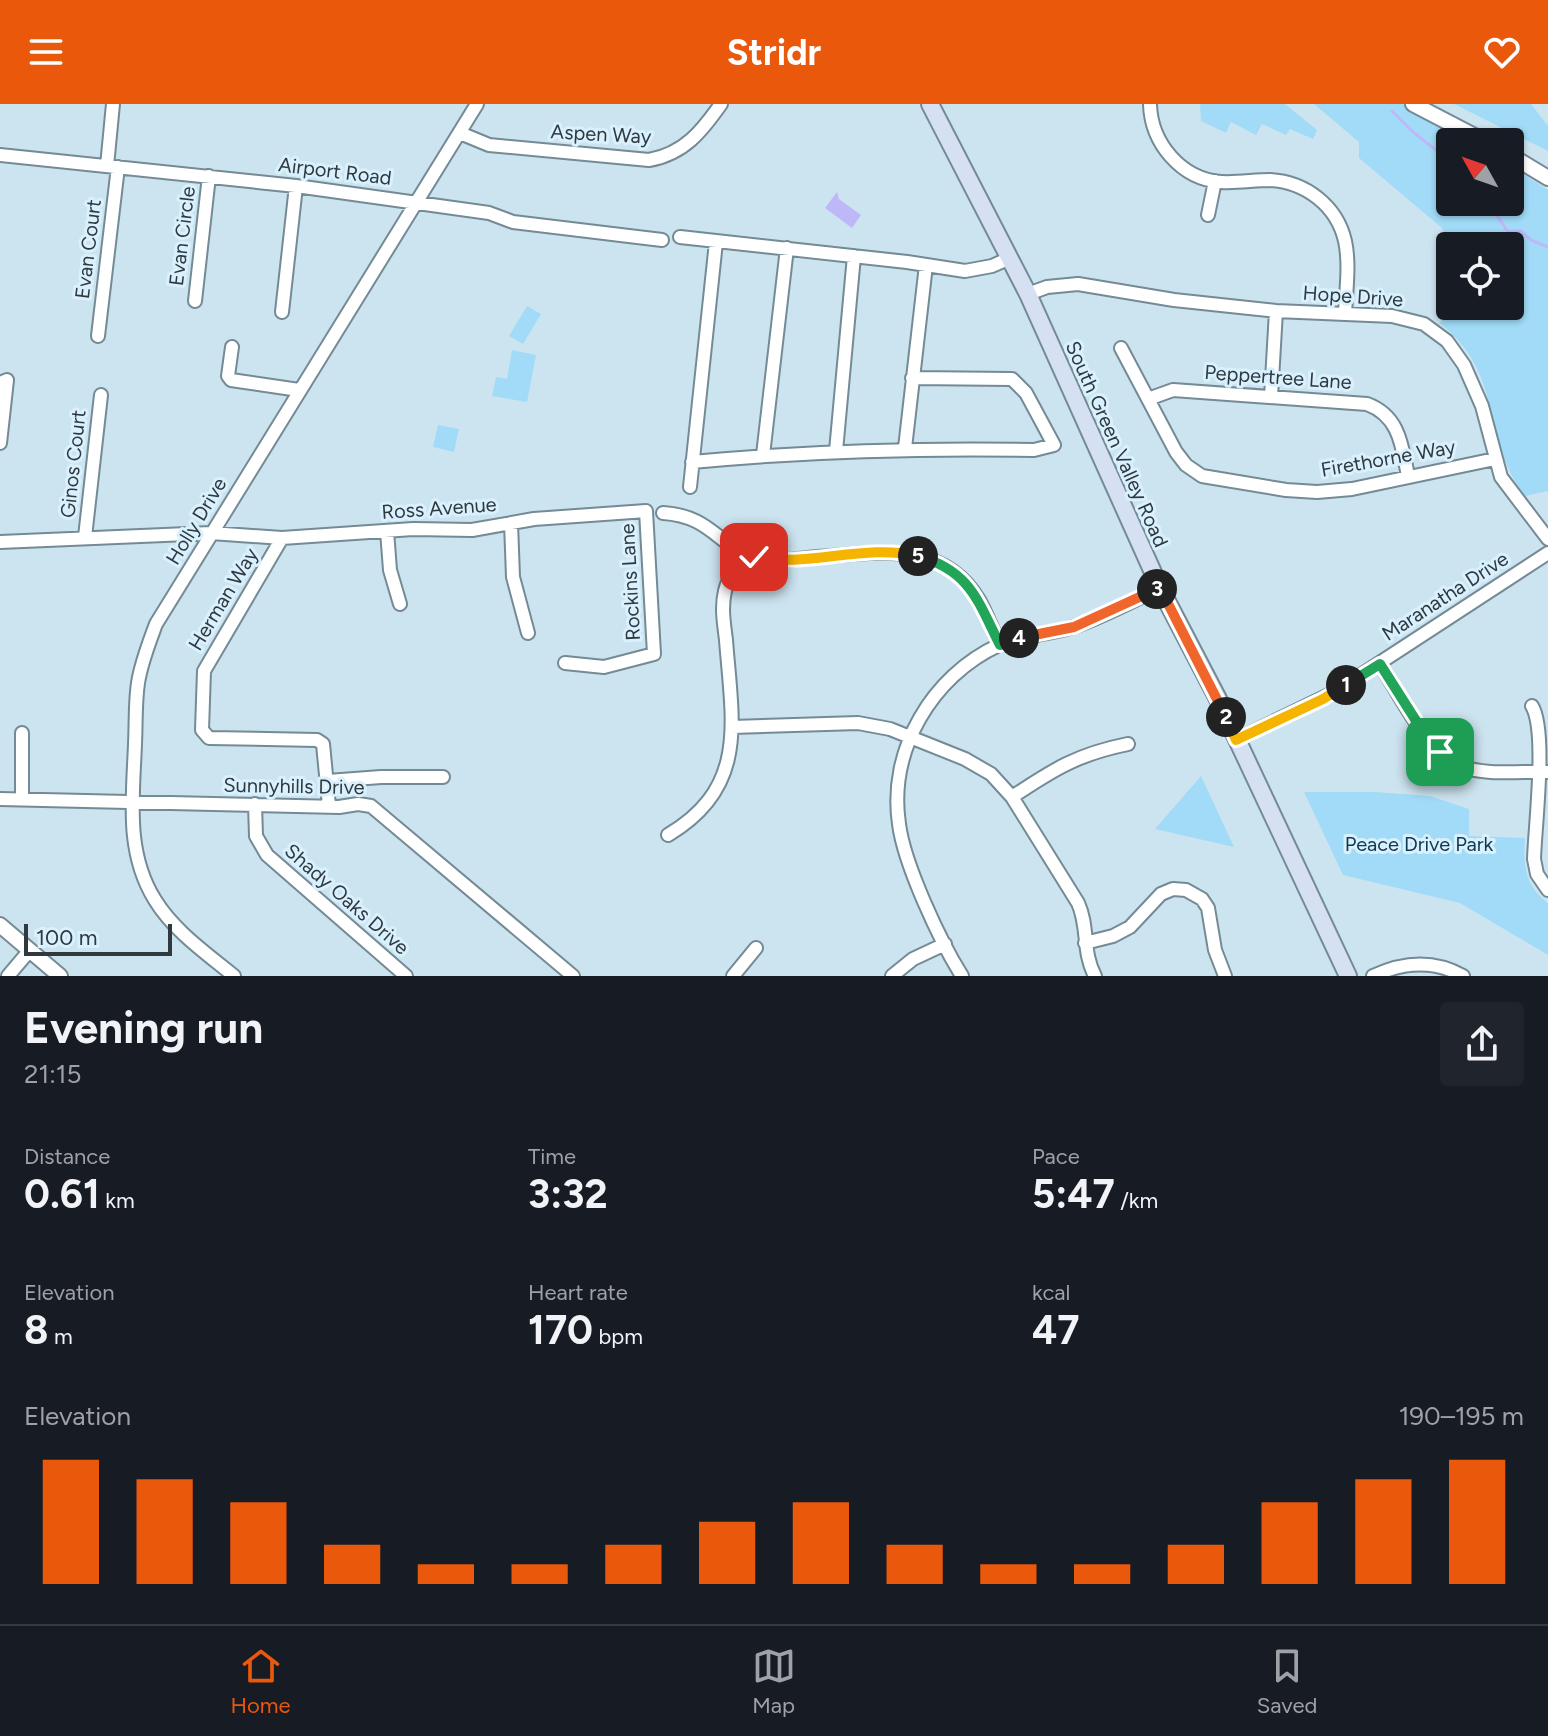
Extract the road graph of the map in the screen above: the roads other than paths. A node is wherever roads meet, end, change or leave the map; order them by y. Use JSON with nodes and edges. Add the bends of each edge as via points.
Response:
{"nodes":[{"id":1,"x":113,"y":104,"type":"edge"},
{"id":2,"x":477,"y":104,"type":"edge"},
{"id":3,"x":721,"y":104,"type":"edge"},
{"id":4,"x":930,"y":104,"type":"edge"},
{"id":5,"x":1150,"y":104,"type":"edge"},
{"id":6,"x":1413,"y":104,"type":"edge"},
{"id":7,"x":1459,"y":128,"type":"edge"},
{"id":8,"x":460,"y":133,"type":"junction"},
{"id":9,"x":0,"y":155,"type":"edge"},
{"id":10,"x":1524,"y":163,"type":"edge"},
{"id":11,"x":113,"y":167,"type":"junction"},
{"id":12,"x":209,"y":176,"type":"junction"},
{"id":13,"x":1548,"y":178,"type":"edge"},
{"id":14,"x":1215,"y":181,"type":"junction"},
{"id":15,"x":296,"y":186,"type":"junction"},
{"id":16,"x":415,"y":202,"type":"junction"},
{"id":17,"x":1208,"y":215,"type":"dead end"},
{"id":18,"x":680,"y":237,"type":"dead end"},
{"id":19,"x":662,"y":240,"type":"dead end"},
{"id":20,"x":716,"y":242,"type":"junction"},
{"id":21,"x":787,"y":248,"type":"junction"},
{"id":22,"x":854,"y":256,"type":"junction"},
{"id":23,"x":1010,"y":258,"type":"junction"},
{"id":24,"x":926,"y":265,"type":"junction"},
{"id":25,"x":1028,"y":294,"type":"junction"},
{"id":26,"x":195,"y":301,"type":"dead end"},
{"id":27,"x":1276,"y":311,"type":"junction"},
{"id":28,"x":282,"y":312,"type":"dead end"},
{"id":29,"x":1345,"y":314,"type":"junction"},
{"id":30,"x":98,"y":336,"type":"dead end"},
{"id":31,"x":232,"y":347,"type":"dead end"},
{"id":32,"x":1121,"y":348,"type":"dead end"},
{"id":33,"x":912,"y":378,"type":"junction"},
{"id":34,"x":4,"y":382,"type":"edge"},
{"id":35,"x":299,"y":390,"type":"junction"},
{"id":36,"x":101,"y":395,"type":"dead end"},
{"id":37,"x":1271,"y":397,"type":"junction"},
{"id":38,"x":1148,"y":399,"type":"junction"},
{"id":39,"x":1,"y":420,"type":"edge"},
{"id":40,"x":0,"y":443,"type":"edge"},
{"id":41,"x":905,"y":448,"type":"junction"},
{"id":42,"x":836,"y":451,"type":"junction"},
{"id":43,"x":763,"y":455,"type":"junction"},
{"id":44,"x":1495,"y":459,"type":"junction"},
{"id":45,"x":692,"y":462,"type":"junction"},
{"id":46,"x":1408,"y":476,"type":"junction"},
{"id":47,"x":690,"y":487,"type":"dead end"},
{"id":48,"x":646,"y":511,"type":"joint"},
{"id":49,"x":663,"y":513,"type":"dead end"},
{"id":50,"x":511,"y":523,"type":"junction"},
{"id":51,"x":387,"y":531,"type":"junction"},
{"id":52,"x":211,"y":533,"type":"junction"},
{"id":53,"x":85,"y":537,"type":"junction"},
{"id":54,"x":282,"y":538,"type":"junction"},
{"id":55,"x":1548,"y":539,"type":"edge"},
{"id":56,"x":0,"y":542,"type":"edge"},
{"id":57,"x":743,"y":552,"type":"junction"},
{"id":58,"x":1548,"y":553,"type":"edge"},
{"id":59,"x":1160,"y":588,"type":"junction"},
{"id":60,"x":400,"y":604,"type":"dead end"},
{"id":61,"x":528,"y":633,"type":"dead end"},
{"id":62,"x":1000,"y":645,"type":"junction"},
{"id":63,"x":565,"y":663,"type":"dead end"},
{"id":64,"x":1380,"y":664,"type":"junction"},
{"id":65,"x":1532,"y":706,"type":"dead end"},
{"id":66,"x":732,"y":727,"type":"junction"},
{"id":67,"x":22,"y":733,"type":"dead end"},
{"id":68,"x":911,"y":738,"type":"junction"},
{"id":69,"x":1236,"y":740,"type":"junction"},
{"id":70,"x":1128,"y":744,"type":"dead end"},
{"id":71,"x":1543,"y":772,"type":"edge"},
{"id":72,"x":443,"y":777,"type":"dead end"},
{"id":73,"x":328,"y":781,"type":"junction"},
{"id":74,"x":1012,"y":797,"type":"junction"},
{"id":75,"x":0,"y":799,"type":"edge"},
{"id":76,"x":22,"y":799,"type":"junction"},
{"id":77,"x":133,"y":802,"type":"junction"},
{"id":78,"x":255,"y":804,"type":"junction"},
{"id":79,"x":329,"y":806,"type":"junction"},
{"id":80,"x":668,"y":835,"type":"dead end"},
{"id":81,"x":1548,"y":890,"type":"edge"},
{"id":82,"x":0,"y":925,"type":"edge"},
{"id":83,"x":1085,"y":943,"type":"junction"},
{"id":84,"x":945,"y":944,"type":"junction"},
{"id":85,"x":756,"y":948,"type":"dead end"},
{"id":86,"x":30,"y":950,"type":"junction"},
{"id":87,"x":8,"y":976,"type":"edge"},
{"id":88,"x":60,"y":976,"type":"edge"},
{"id":89,"x":234,"y":976,"type":"edge"},
{"id":90,"x":406,"y":976,"type":"edge"},
{"id":91,"x":573,"y":976,"type":"edge"},
{"id":92,"x":733,"y":976,"type":"edge"},
{"id":93,"x":892,"y":976,"type":"edge"},
{"id":94,"x":962,"y":976,"type":"edge"},
{"id":95,"x":1095,"y":976,"type":"edge"},
{"id":96,"x":1225,"y":976,"type":"edge"},
{"id":97,"x":1348,"y":976,"type":"edge"},
{"id":98,"x":1373,"y":976,"type":"edge"},
{"id":99,"x":1463,"y":976,"type":"edge"}],
"edges":[{"from":1,"to":11,"type":"street","name":"Evan Court"},
{"from":2,"to":8,"type":"street","name":"Holly Drive"},
{"from":3,"to":8,"type":"street","name":"Aspen Way","via":[[687,144],[649,160],[489,145]]},
{"from":4,"to":23,"type":"main road","name":"South Green Valley Road"},
{"from":5,"to":14,"type":"street","via":[[1153,126],[1168,154],[1185,169]]},
{"from":6,"to":7,"type":"street"},
{"from":8,"to":16,"type":"street","name":"Holly Drive"},
{"from":9,"to":11,"type":"street","name":"Airport Road"},
{"from":10,"to":13,"type":"street"},
{"from":11,"to":12,"type":"street","name":"Airport Road"},
{"from":11,"to":30,"type":"street","name":"Evan Court"},
{"from":12,"to":15,"type":"street","name":"Airport Road"},
{"from":12,"to":26,"type":"street","name":"Evan Circle"},
{"from":14,"to":17,"type":"street"},
{"from":14,"to":29,"type":"street","via":[[1288,183],[1320,199],[1345,241]]},
{"from":15,"to":16,"type":"street","name":"Airport Road"},
{"from":15,"to":28,"type":"street"},
{"from":16,"to":19,"type":"street","name":"Airport Road","via":[[489,213],[513,222]]},
{"from":16,"to":35,"type":"street","name":"Holly Drive"},
{"from":18,"to":20,"type":"street"},
{"from":20,"to":21,"type":"street"},
{"from":20,"to":45,"type":"street"},
{"from":21,"to":22,"type":"street"},
{"from":21,"to":43,"type":"street"},
{"from":22,"to":24,"type":"street"},
{"from":22,"to":42,"type":"street"},
{"from":23,"to":24,"type":"street","via":[[965,271]]},
{"from":23,"to":25,"type":"main road","name":"South Green Valley Road"},
{"from":24,"to":33,"type":"street"},
{"from":25,"to":27,"type":"street","name":"Hope Drive","via":[[1078,284]]},
{"from":25,"to":59,"type":"main road","name":"South Green Valley Road"},
{"from":27,"to":29,"type":"street","name":"Hope Drive"},
{"from":27,"to":37,"type":"street"},
{"from":29,"to":44,"type":"street","name":"Hope Drive","via":[[1408,319],[1447,341],[1479,396]]},
{"from":31,"to":35,"type":"street","via":[[231,380]]},
{"from":32,"to":38,"type":"street","name":"Firethorne Way"},
{"from":33,"to":41,"type":"street"},
{"from":33,"to":41,"type":"street","via":[[1012,379],[1026,393],[1054,445],[1034,450]]},
{"from":34,"to":39,"type":"street"},
{"from":35,"to":52,"type":"street","name":"Holly Drive"},
{"from":36,"to":53,"type":"street","name":"Ginos Court"},
{"from":37,"to":38,"type":"street","name":"Peppertree Lane","via":[[1173,390]]},
{"from":37,"to":46,"type":"street","name":"Peppertree Lane","via":[[1375,407],[1396,428]]},
{"from":38,"to":46,"type":"street","name":"Firethorne Way","via":[[1176,452],[1202,476],[1317,492]]},
{"from":39,"to":40,"type":"street"},
{"from":41,"to":42,"type":"street"},
{"from":42,"to":43,"type":"street"},
{"from":43,"to":45,"type":"street"},
{"from":44,"to":46,"type":"street","name":"Firethorne Way"},
{"from":44,"to":55,"type":"street","name":"Hope Drive","via":[[1505,483]]},
{"from":45,"to":47,"type":"street"},
{"from":48,"to":50,"type":"street","name":"Ross Avenue"},
{"from":48,"to":63,"type":"street","name":"Rockins Lane","via":[[654,654],[604,667]]},
{"from":49,"to":57,"type":"street","via":[[695,519]]},
{"from":50,"to":51,"type":"street","name":"Ross Avenue","via":[[472,530]]},
{"from":50,"to":61,"type":"street","via":[[513,577]]},
{"from":51,"to":54,"type":"street","name":"Ross Avenue"},
{"from":51,"to":60,"type":"street"},
{"from":52,"to":53,"type":"street"},
{"from":52,"to":54,"type":"street","name":"Herman Way"},
{"from":52,"to":77,"type":"street","name":"Holly Drive","via":[[156,624],[145,654],[138,684]]},
{"from":53,"to":56,"type":"street"},
{"from":54,"to":73,"type":"street","name":"Herman Way","via":[[204,671],[202,730],[209,738],[317,740],[323,744]]},
{"from":57,"to":62,"type":"street","via":[[791,560],[895,552],[928,559],[976,595]]},
{"from":57,"to":66,"type":"street","via":[[723,603]]},
{"from":58,"to":64,"type":"street","name":"Maranatha Drive"},
{"from":59,"to":62,"type":"street","via":[[1074,627]]},
{"from":59,"to":69,"type":"main road","name":"South Green Valley Road"},
{"from":62,"to":68,"type":"street","via":[[951,677],[929,702]]},
{"from":64,"to":69,"type":"street","name":"Maranatha Drive","via":[[1323,699]]},
{"from":64,"to":71,"type":"street","via":[[1427,738],[1446,757],[1469,768]]},
{"from":65,"to":71,"type":"street","via":[[1538,716]]},
{"from":66,"to":68,"type":"street","via":[[869,723]]},
{"from":66,"to":80,"type":"street","via":[[729,760],[718,789],[697,816]]},
{"from":67,"to":76,"type":"street"},
{"from":68,"to":74,"type":"street","via":[[991,774]]},
{"from":68,"to":84,"type":"street","via":[[899,777],[900,833]]},
{"from":69,"to":97,"type":"main road","name":"South Green Valley Road"},
{"from":70,"to":74,"type":"street","via":[[1058,766]]},
{"from":71,"to":81,"type":"street","via":[[1534,859]]},
{"from":72,"to":73,"type":"street"},
{"from":73,"to":79,"type":"street","name":"Herman Way"},
{"from":74,"to":83,"type":"street","via":[[1078,903]]},
{"from":75,"to":76,"type":"street","name":"Sunnyhills Drive"},
{"from":76,"to":77,"type":"street","name":"Sunnyhills Drive"},
{"from":77,"to":78,"type":"street","name":"Sunnyhills Drive"},
{"from":77,"to":89,"type":"street","name":"Holly Drive","via":[[135,850],[155,900],[178,928]]},
{"from":78,"to":79,"type":"street","name":"Sunnyhills Drive"},
{"from":78,"to":90,"type":"street","name":"Shady Oaks Drive","via":[[256,836],[267,855]]},
{"from":79,"to":91,"type":"street","name":"Sunnyhills Drive","via":[[375,808]]},
{"from":82,"to":86,"type":"street"},
{"from":83,"to":95,"type":"street"},
{"from":83,"to":96,"type":"street","via":[[1130,927],[1161,894],[1186,890],[1208,908]]},
{"from":84,"to":93,"type":"street"},
{"from":84,"to":94,"type":"street"},
{"from":85,"to":92,"type":"street"},
{"from":86,"to":87,"type":"street"},
{"from":86,"to":88,"type":"street"},
{"from":98,"to":99,"type":"street","via":[[1420,963]]}]}
